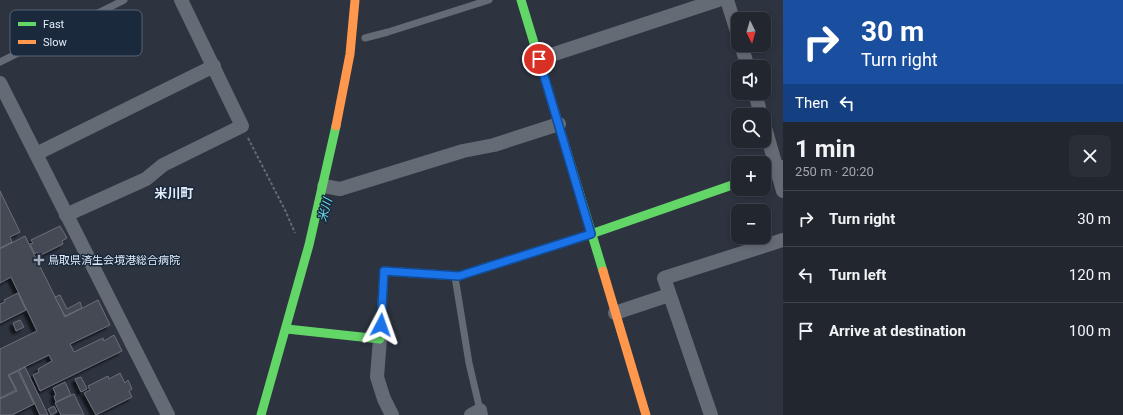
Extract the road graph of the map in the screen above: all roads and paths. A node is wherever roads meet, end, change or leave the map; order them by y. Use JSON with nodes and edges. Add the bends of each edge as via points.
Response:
{"nodes":[{"id":1,"x":124,"y":0,"type":"edge"},
{"id":2,"x":181,"y":0,"type":"edge"},
{"id":3,"x":355,"y":0,"type":"edge"},
{"id":4,"x":489,"y":0,"type":"edge"},
{"id":5,"x":521,"y":0,"type":"edge"},
{"id":6,"x":718,"y":0,"type":"edge"},
{"id":7,"x":727,"y":0,"type":"edge"},
{"id":8,"x":104,"y":10,"type":"edge"},
{"id":9,"x":731,"y":13,"type":"edge"},
{"id":10,"x":365,"y":38,"type":"dead end"},
{"id":11,"x":12,"y":56,"type":"edge"},
{"id":12,"x":539,"y":59,"type":"junction"},
{"id":13,"x":0,"y":62,"type":"edge"},
{"id":14,"x":214,"y":66,"type":"junction"},
{"id":15,"x":0,"y":83,"type":"edge"},
{"id":16,"x":559,"y":124,"type":"junction"},
{"id":17,"x":242,"y":126,"type":"junction"},
{"id":18,"x":770,"y":148,"type":"edge"},
{"id":19,"x":36,"y":154,"type":"junction"},
{"id":20,"x":775,"y":170,"type":"edge"},
{"id":21,"x":731,"y":185,"type":"edge"},
{"id":22,"x":324,"y":186,"type":"junction"},
{"id":23,"x":783,"y":191,"type":"edge"},
{"id":24,"x":66,"y":215,"type":"junction"},
{"id":25,"x":591,"y":234,"type":"junction"},
{"id":26,"x":783,"y":240,"type":"edge"},
{"id":27,"x":307,"y":251,"type":"junction"},
{"id":28,"x":455,"y":276,"type":"junction"},
{"id":29,"x":669,"y":295,"type":"junction"},
{"id":30,"x":615,"y":313,"type":"junction"},
{"id":31,"x":287,"y":330,"type":"junction"},
{"id":32,"x":380,"y":339,"type":"junction"},
{"id":33,"x":478,"y":413,"type":"edge"},
{"id":34,"x":168,"y":415,"type":"edge"},
{"id":35,"x":261,"y":415,"type":"edge"},
{"id":36,"x":392,"y":415,"type":"edge"},
{"id":37,"x":646,"y":415,"type":"edge"},
{"id":38,"x":711,"y":415,"type":"edge"}],
"edges":[{"from":1,"to":8,"type":"lane"},
{"from":2,"to":14,"type":"street"},
{"from":3,"to":22,"type":"street","via":[[348,71]]},
{"from":4,"to":10,"type":"lane"},
{"from":5,"to":12,"type":"street"},
{"from":6,"to":12,"type":"street"},
{"from":7,"to":9,"type":"street"},
{"from":11,"to":13,"type":"lane"},
{"from":12,"to":16,"type":"street"},
{"from":14,"to":17,"type":"street"},
{"from":14,"to":19,"type":"street"},
{"from":15,"to":19,"type":"street"},
{"from":16,"to":22,"type":"street","via":[[494,145],[463,150],[340,189]]},
{"from":16,"to":25,"type":"street"},
{"from":17,"to":24,"type":"street","via":[[163,165],[146,179]]},
{"from":17,"to":27,"type":"path","via":[[285,210],[300,246]]},
{"from":18,"to":20,"type":"street"},
{"from":19,"to":24,"type":"street"},
{"from":20,"to":23,"type":"street"},
{"from":21,"to":25,"type":"street"},
{"from":22,"to":27,"type":"street"},
{"from":24,"to":34,"type":"street"},
{"from":25,"to":28,"type":"street"},
{"from":25,"to":30,"type":"street"},
{"from":26,"to":29,"type":"street","via":[[664,278]]},
{"from":27,"to":31,"type":"street"},
{"from":28,"to":32,"type":"street","via":[[384,271]]},
{"from":28,"to":33,"type":"lane"},
{"from":29,"to":30,"type":"street"},
{"from":29,"to":38,"type":"street"},
{"from":30,"to":37,"type":"street"},
{"from":31,"to":32,"type":"street"},
{"from":31,"to":35,"type":"street"},
{"from":32,"to":36,"type":"street","via":[[377,377]]}]}
